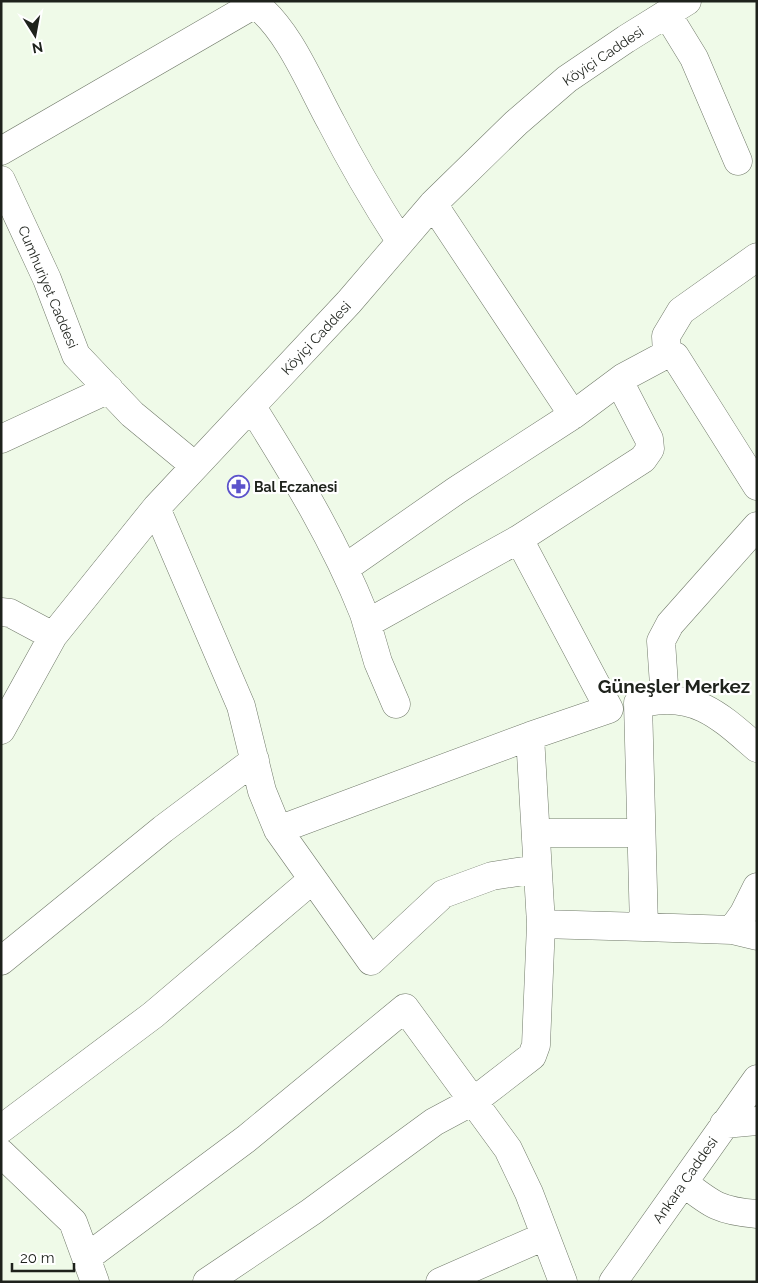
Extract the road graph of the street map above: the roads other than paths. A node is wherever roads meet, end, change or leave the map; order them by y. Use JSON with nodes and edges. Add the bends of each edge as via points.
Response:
{"nodes":[{"id":1,"x":677,"y":7,"type":"edge"},
{"id":2,"x":1,"y":151,"type":"edge"},
{"id":3,"x":738,"y":161,"type":"dead end"},
{"id":4,"x":1,"y":180,"type":"edge"},
{"id":5,"x":433,"y":204,"type":"junction"},
{"id":6,"x":400,"y":241,"type":"junction"},
{"id":7,"x":757,"y":256,"type":"edge"},
{"id":8,"x":667,"y":354,"type":"junction"},
{"id":9,"x":619,"y":381,"type":"junction"},
{"id":10,"x":109,"y":389,"type":"junction"},
{"id":11,"x":252,"y":407,"type":"junction"},
{"id":12,"x":573,"y":415,"type":"junction"},
{"id":13,"x":1,"y":439,"type":"edge"},
{"id":14,"x":195,"y":466,"type":"junction"},
{"id":15,"x":757,"y":486,"type":"edge"},
{"id":16,"x":156,"y":508,"type":"junction"},
{"id":17,"x":757,"y":526,"type":"edge"},
{"id":18,"x":519,"y":540,"type":"junction"},
{"id":19,"x":346,"y":568,"type":"junction"},
{"id":20,"x":1,"y":612,"type":"edge"},
{"id":21,"x":364,"y":614,"type":"junction"},
{"id":22,"x":52,"y":636,"type":"junction"},
{"id":23,"x":666,"y":700,"type":"junction"},
{"id":24,"x":638,"y":703,"type":"junction"},
{"id":25,"x":396,"y":704,"type":"dead end"},
{"id":26,"x":608,"y":709,"type":"junction"},
{"id":27,"x":1,"y":730,"type":"edge"},
{"id":28,"x":530,"y":736,"type":"junction"},
{"id":29,"x":757,"y":748,"type":"edge"},
{"id":30,"x":255,"y":760,"type":"junction"},
{"id":31,"x":278,"y":830,"type":"junction"},
{"id":32,"x":536,"y":833,"type":"junction"},
{"id":33,"x":641,"y":833,"type":"junction"},
{"id":34,"x":536,"y":869,"type":"junction"},
{"id":35,"x":312,"y":880,"type":"junction"},
{"id":36,"x":757,"y":887,"type":"edge"},
{"id":37,"x":540,"y":924,"type":"junction"},
{"id":38,"x":644,"y":927,"type":"junction"},
{"id":39,"x":744,"y":933,"type":"edge"},
{"id":40,"x":1,"y":961,"type":"edge"},
{"id":41,"x":757,"y":1079,"type":"edge"},
{"id":42,"x":475,"y":1100,"type":"junction"},
{"id":43,"x":757,"y":1121,"type":"edge"},
{"id":44,"x":724,"y":1124,"type":"junction"},
{"id":45,"x":1,"y":1129,"type":"edge"},
{"id":46,"x":1,"y":1153,"type":"edge"},
{"id":47,"x":684,"y":1183,"type":"junction"},
{"id":48,"x":757,"y":1214,"type":"edge"},
{"id":49,"x":545,"y":1236,"type":"junction"},
{"id":50,"x":91,"y":1270,"type":"edge"},
{"id":51,"x":207,"y":1282,"type":"edge"},
{"id":52,"x":440,"y":1282,"type":"edge"},
{"id":53,"x":563,"y":1282,"type":"edge"},
{"id":54,"x":613,"y":1282,"type":"edge"}],
"edges":[{"from":1,"to":3,"type":"street","via":[[694,58]]},
{"from":1,"to":5,"type":"street","name":"Köyiçi Caddesi","via":[[567,80],[516,123]]},
{"from":2,"to":6,"type":"street","via":[[255,4],[267,13],[292,50],[362,181]]},
{"from":4,"to":10,"type":"street","name":"Cumhuriyet Caddesi","via":[[47,279],[76,355]]},
{"from":5,"to":6,"type":"street","name":"Köyiçi Caddesi"},
{"from":5,"to":12,"type":"street"},
{"from":6,"to":11,"type":"street","name":"Köyiçi Caddesi","via":[[349,302]]},
{"from":7,"to":8,"type":"street","via":[[681,311],[666,336]]},
{"from":8,"to":9,"type":"street"},
{"from":8,"to":15,"type":"street","via":[[675,356]]},
{"from":9,"to":12,"type":"street"},
{"from":9,"to":18,"type":"street","via":[[649,439],[650,449],[643,459],[621,475]]},
{"from":10,"to":13,"type":"street"},
{"from":10,"to":14,"type":"street","name":"Cumhuriyet Caddesi","via":[[132,414]]},
{"from":11,"to":14,"type":"street","name":"Köyiçi Caddesi"},
{"from":11,"to":19,"type":"street"},
{"from":12,"to":19,"type":"street","via":[[457,490]]},
{"from":14,"to":16,"type":"street","name":"Köyiçi Caddesi"},
{"from":16,"to":22,"type":"street","name":"Köyiçi Caddesi"},
{"from":16,"to":30,"type":"street","via":[[241,706]]},
{"from":17,"to":23,"type":"street","via":[[670,624],[661,641]]},
{"from":18,"to":21,"type":"street","via":[[374,620]]},
{"from":18,"to":26,"type":"street"},
{"from":19,"to":21,"type":"street"},
{"from":20,"to":22,"type":"street","via":[[10,613]]},
{"from":21,"to":25,"type":"street","via":[[378,662]]},
{"from":22,"to":27,"type":"street","name":"Köyiçi Caddesi"},
{"from":23,"to":24,"type":"street"},
{"from":23,"to":29,"type":"street","via":[[690,703],[716,713]]},
{"from":24,"to":26,"type":"street"},
{"from":24,"to":33,"type":"street"},
{"from":26,"to":28,"type":"street"},
{"from":28,"to":31,"type":"street"},
{"from":28,"to":32,"type":"street"},
{"from":30,"to":31,"type":"street","via":[[262,791]]},
{"from":30,"to":40,"type":"street","via":[[163,829]]},
{"from":31,"to":35,"type":"street"},
{"from":32,"to":33,"type":"street"},
{"from":32,"to":34,"type":"street"},
{"from":33,"to":38,"type":"street"},
{"from":34,"to":35,"type":"street","via":[[492,876],[443,894],[371,961]]},
{"from":34,"to":37,"type":"street"},
{"from":35,"to":45,"type":"street","via":[[153,1015]]},
{"from":36,"to":39,"type":"street","via":[[744,913]]},
{"from":37,"to":38,"type":"street"},
{"from":37,"to":42,"type":"street","via":[[536,1045],[532,1056]]},
{"from":38,"to":39,"type":"street"},
{"from":41,"to":44,"type":"street","name":"Ankara Caddesi"},
{"from":42,"to":49,"type":"street","via":[[508,1149]]},
{"from":42,"to":50,"type":"street","via":[[405,1008]]},
{"from":42,"to":51,"type":"street","via":[[434,1122],[311,1212]]},
{"from":43,"to":44,"type":"street"},
{"from":44,"to":47,"type":"street","name":"Ankara Caddesi"},
{"from":46,"to":50,"type":"street","via":[[73,1222]]},
{"from":47,"to":48,"type":"street","via":[[712,1205],[734,1212]]},
{"from":47,"to":54,"type":"street","name":"Ankara Caddesi"},
{"from":49,"to":52,"type":"street"},
{"from":49,"to":53,"type":"street"}]}
